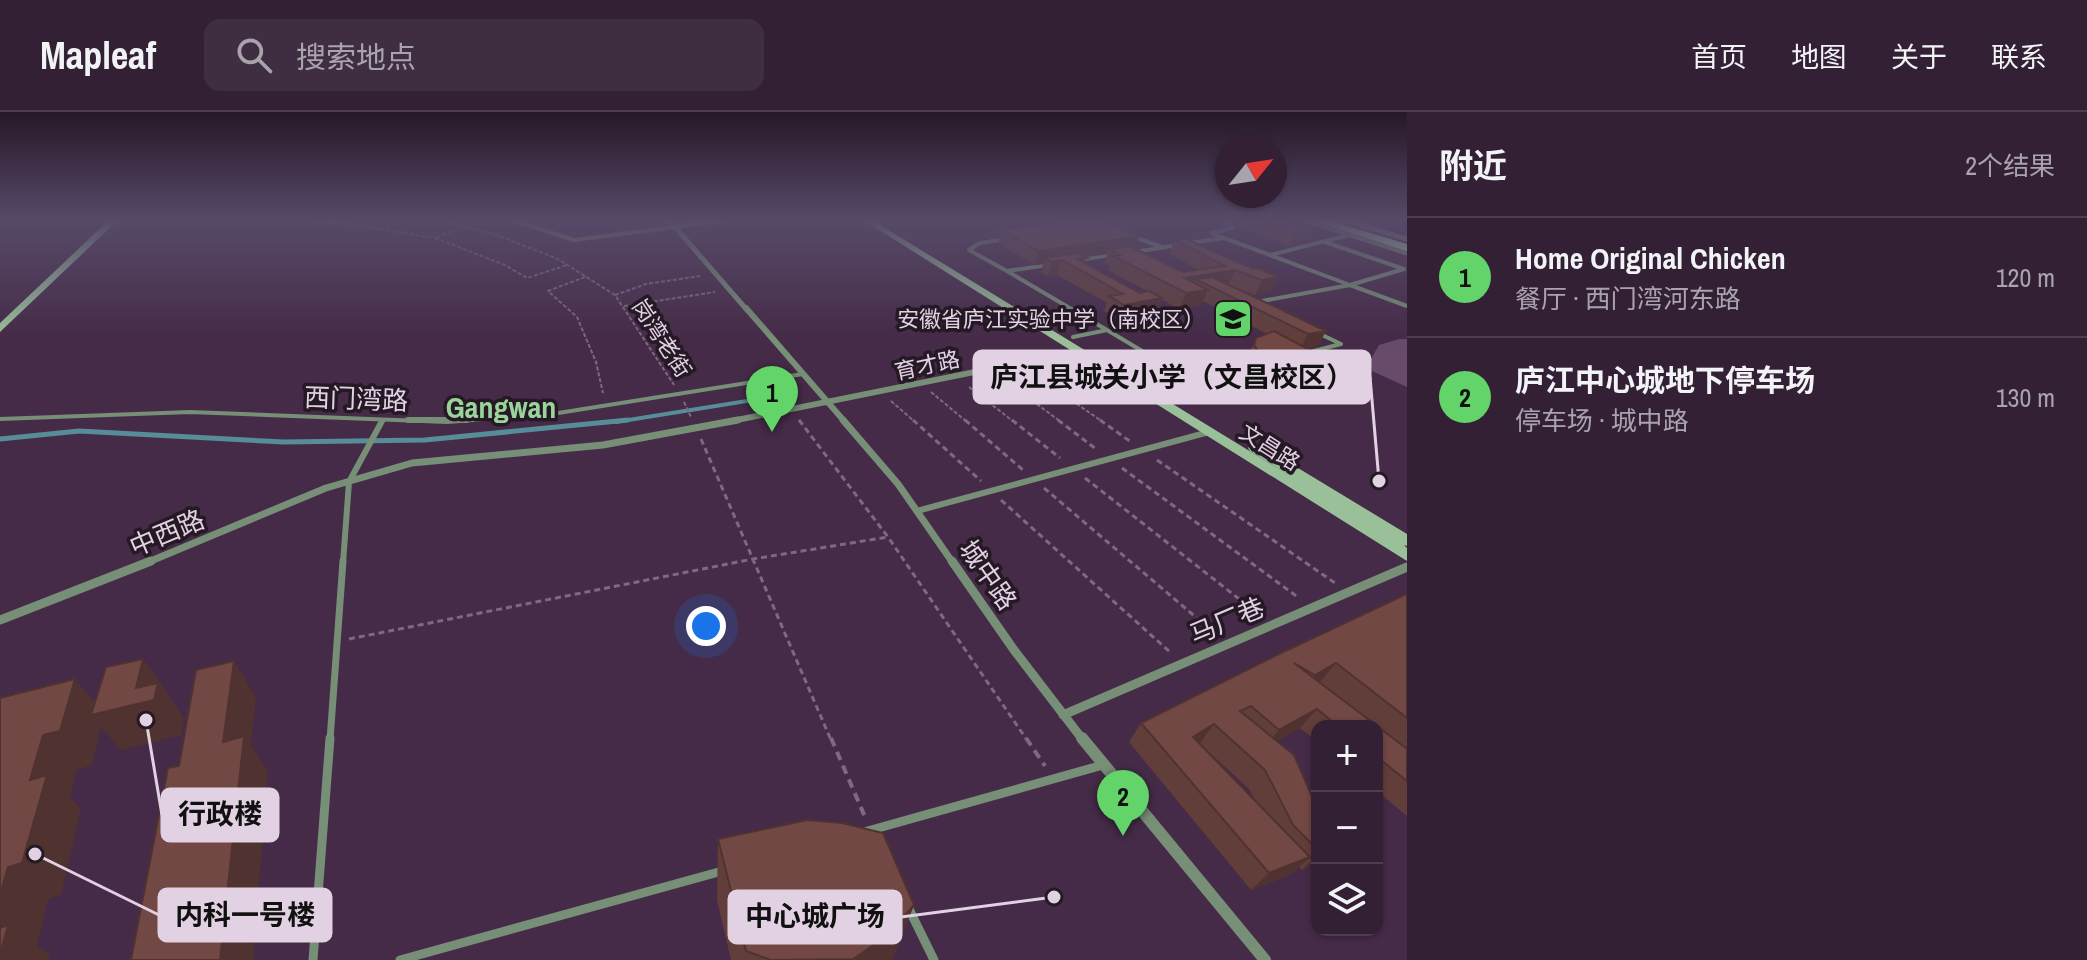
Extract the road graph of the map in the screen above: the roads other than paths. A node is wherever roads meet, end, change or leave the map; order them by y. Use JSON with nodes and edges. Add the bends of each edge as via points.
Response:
{"nodes":[{"id":1,"x":63,"y":260,"type":"edge"},
{"id":2,"x":69,"y":260,"type":"edge"},
{"id":3,"x":704,"y":260,"type":"edge"},
{"id":4,"x":931,"y":260,"type":"edge"},
{"id":5,"x":947,"y":260,"type":"edge"},
{"id":6,"x":986,"y":260,"type":"edge"},
{"id":7,"x":1083,"y":260,"type":"edge"},
{"id":8,"x":1282,"y":260,"type":"edge"},
{"id":9,"x":1376,"y":260,"type":"edge"},
{"id":10,"x":1069,"y":262,"type":"edge"},
{"id":11,"x":1054,"y":264,"type":"edge"},
{"id":12,"x":1007,"y":271,"type":"junction"},
{"id":13,"x":1350,"y":285,"type":"junction"},
{"id":14,"x":1407,"y":306,"type":"edge"},
{"id":15,"x":1269,"y":309,"type":"edge"},
{"id":16,"x":0,"y":313,"type":"edge"},
{"id":17,"x":0,"y":329,"type":"edge"},
{"id":18,"x":1107,"y":330,"type":"junction"},
{"id":19,"x":1312,"y":330,"type":"edge"},
{"id":20,"x":1073,"y":337,"type":"junction"},
{"id":21,"x":1079,"y":351,"type":"junction"},
{"id":22,"x":803,"y":374,"type":"junction"},
{"id":23,"x":829,"y":404,"type":"junction"},
{"id":24,"x":0,"y":419,"type":"edge"},
{"id":25,"x":382,"y":421,"type":"junction"},
{"id":26,"x":696,"y":428,"type":"joint"},
{"id":27,"x":1209,"y":432,"type":"junction"},
{"id":28,"x":349,"y":482,"type":"junction"},
{"id":29,"x":917,"y":511,"type":"junction"},
{"id":30,"x":1407,"y":541,"type":"edge"},
{"id":31,"x":1407,"y":555,"type":"edge"},
{"id":32,"x":1407,"y":567,"type":"edge"},
{"id":33,"x":0,"y":620,"type":"edge"},
{"id":34,"x":1063,"y":715,"type":"junction"},
{"id":35,"x":1103,"y":765,"type":"junction"},
{"id":36,"x":870,"y":830,"type":"junction"},
{"id":37,"x":855,"y":834,"type":"edge"},
{"id":38,"x":877,"y":843,"type":"edge"},
{"id":39,"x":734,"y":868,"type":"edge"},
{"id":40,"x":902,"y":895,"type":"edge"},
{"id":41,"x":313,"y":960,"type":"edge"},
{"id":42,"x":400,"y":960,"type":"edge"},
{"id":43,"x":934,"y":960,"type":"edge"},
{"id":44,"x":1265,"y":960,"type":"edge"}],
"edges":[{"from":1,"to":16,"type":"main road"},
{"from":2,"to":17,"type":"main road"},
{"from":3,"to":22,"type":"street","name":"城中路"},
{"from":4,"to":21,"type":"main road","name":"文昌路"},
{"from":5,"to":20,"type":"main road","name":"文昌路"},
{"from":6,"to":12,"type":"lane"},
{"from":7,"to":10,"type":"lane"},
{"from":8,"to":13,"type":"lane"},
{"from":9,"to":13,"type":"lane","via":[[1404,269]]},
{"from":11,"to":12,"type":"lane"},
{"from":12,"to":18,"type":"lane"},
{"from":13,"to":14,"type":"lane"},
{"from":13,"to":15,"type":"lane","via":[[1255,302]]},
{"from":18,"to":19,"type":"lane","via":[[1221,398],[1348,368],[1314,351],[1341,344]]},
{"from":18,"to":20,"type":"lane"},
{"from":20,"to":30,"type":"main road","name":"文昌路"},
{"from":21,"to":23,"type":"street","name":"育才路"},
{"from":21,"to":27,"type":"main road","name":"文昌路"},
{"from":22,"to":23,"type":"street","name":"城中路"},
{"from":22,"to":25,"type":"lane","name":"西门湾路","via":[[552,414]]},
{"from":23,"to":26,"type":"street","name":"育才路"},
{"from":23,"to":29,"type":"street","name":"城中路"},
{"from":24,"to":25,"type":"lane","name":"西门湾路","via":[[190,412]]},
{"from":25,"to":28,"type":"lane"},
{"from":26,"to":28,"type":"street","name":"中西路","via":[[603,445],[412,463]]},
{"from":27,"to":29,"type":"lane"},
{"from":27,"to":31,"type":"main road","name":"文昌路"},
{"from":28,"to":33,"type":"street","name":"中西路"},
{"from":28,"to":41,"type":"lane"},
{"from":29,"to":34,"type":"street","name":"城中路"},
{"from":32,"to":34,"type":"street","name":"马厂巷"},
{"from":34,"to":35,"type":"street","name":"城中路"},
{"from":35,"to":36,"type":"lane"},
{"from":35,"to":44,"type":"street","name":"城中路"},
{"from":36,"to":37,"type":"lane"},
{"from":36,"to":38,"type":"lane"},
{"from":39,"to":42,"type":"lane"},
{"from":40,"to":43,"type":"lane"}]}
